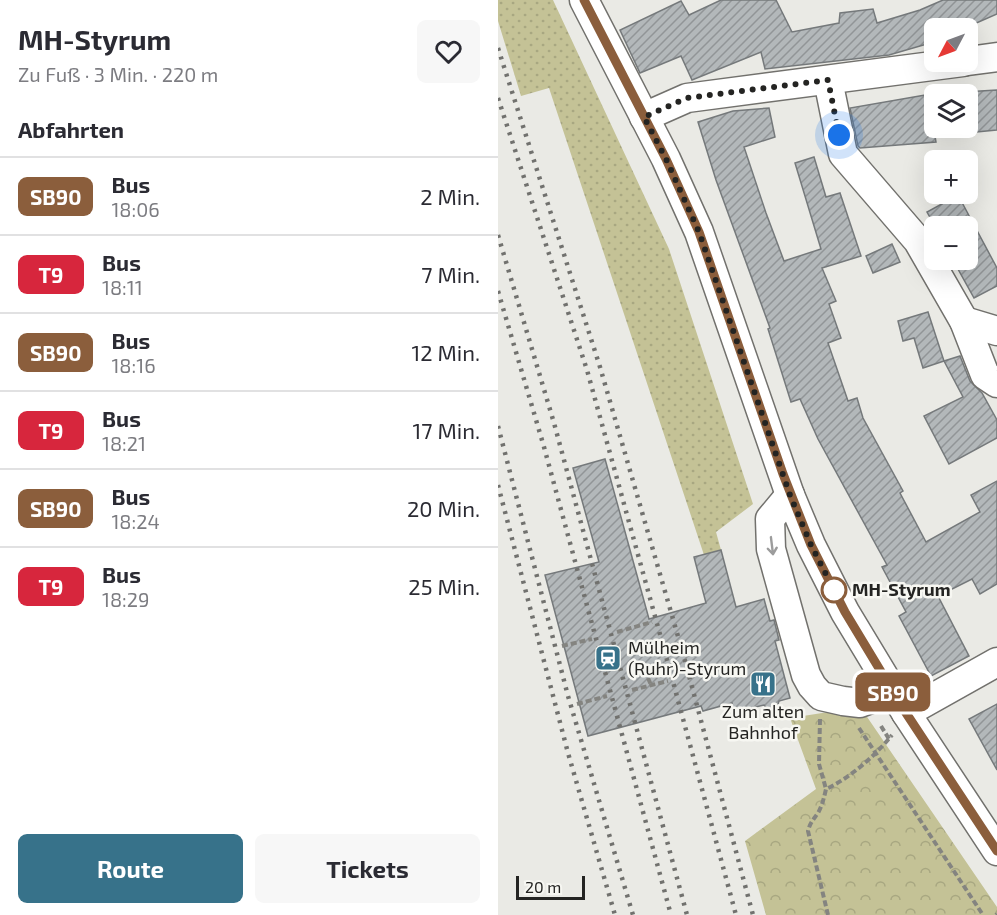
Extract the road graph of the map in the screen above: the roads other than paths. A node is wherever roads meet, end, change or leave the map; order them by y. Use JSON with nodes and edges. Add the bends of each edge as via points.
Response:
{"nodes":[{"id":1,"x":584,"y":0,"type":"edge"},
{"id":2,"x":997,"y":57,"type":"edge"},
{"id":3,"x":978,"y":59,"type":"edge"},
{"id":4,"x":924,"y":67,"type":"edge"},
{"id":5,"x":828,"y":80,"type":"junction"},
{"id":6,"x":644,"y":117,"type":"junction"},
{"id":7,"x":964,"y":321,"type":"junction"},
{"id":8,"x":997,"y":331,"type":"edge"},
{"id":9,"x":997,"y":383,"type":"edge"},
{"id":10,"x":790,"y":495,"type":"junction"},
{"id":11,"x":997,"y":662,"type":"edge"},
{"id":12,"x":899,"y":702,"type":"junction"},
{"id":13,"x":997,"y":851,"type":"edge"}],
"edges":[{"from":1,"to":6,"type":"street"},
{"from":2,"to":3,"type":"street"},
{"from":4,"to":5,"type":"street"},
{"from":5,"to":6,"type":"street","via":[[687,98]]},
{"from":5,"to":7,"type":"street","via":[[843,154],[918,241]]},
{"from":6,"to":10,"type":"street","via":[[699,232]]},
{"from":7,"to":8,"type":"street"},
{"from":7,"to":9,"type":"street","via":[[984,375]]},
{"from":10,"to":12,"type":"street","via":[[845,612]]},
{"from":10,"to":12,"type":"street","one_way":true,"via":[[770,519],[771,549],[806,675],[821,696],[860,703]]},
{"from":11,"to":12,"type":"street"},
{"from":12,"to":13,"type":"street"}]}
